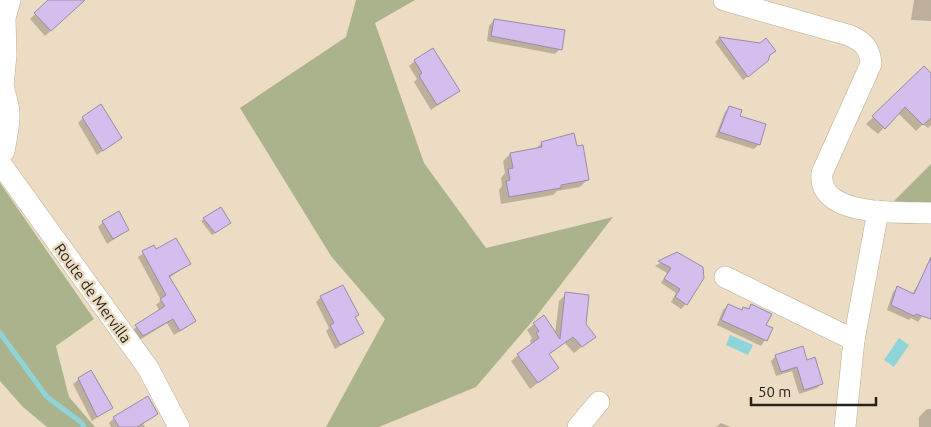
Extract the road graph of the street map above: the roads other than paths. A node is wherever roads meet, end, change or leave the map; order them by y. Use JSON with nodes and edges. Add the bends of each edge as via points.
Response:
{"nodes":[{"id":1,"x":10,"y":0,"type":"edge"},
{"id":2,"x":724,"y":0,"type":"edge"},
{"id":3,"x":2,"y":82,"type":"edge"},
{"id":4,"x":0,"y":153,"type":"edge"},
{"id":5,"x":0,"y":163,"type":"edge"},
{"id":6,"x":878,"y":211,"type":"junction"},
{"id":7,"x":931,"y":213,"type":"edge"},
{"id":8,"x":725,"y":277,"type":"dead end"},
{"id":9,"x":854,"y":340,"type":"junction"},
{"id":10,"x":599,"y":402,"type":"dead end"},
{"id":11,"x":179,"y":427,"type":"edge"},
{"id":12,"x":578,"y":427,"type":"edge"},
{"id":13,"x":845,"y":427,"type":"edge"}],
"edges":[{"from":1,"to":3,"type":"street","via":[[5,18],[6,55]]},
{"from":2,"to":6,"type":"street","via":[[848,35],[865,44],[870,54],[868,74],[822,173],[821,182],[833,200]]},
{"from":3,"to":4,"type":"street","via":[[10,105],[10,116],[4,151]]},
{"from":5,"to":11,"type":"street","name":"Route de Mervilla","via":[[148,368]]},
{"from":6,"to":7,"type":"street"},
{"from":6,"to":9,"type":"street"},
{"from":8,"to":9,"type":"street"},
{"from":9,"to":13,"type":"street"},
{"from":10,"to":12,"type":"street"}]}
